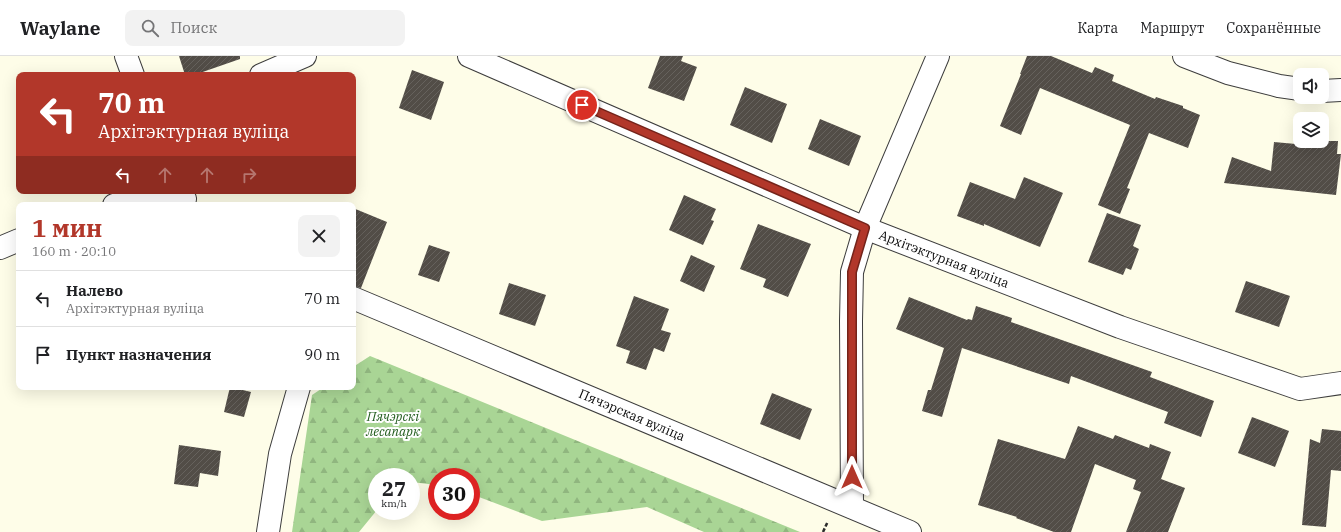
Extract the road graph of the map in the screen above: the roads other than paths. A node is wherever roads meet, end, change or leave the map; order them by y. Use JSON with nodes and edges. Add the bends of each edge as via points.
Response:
{"nodes":[{"id":1,"x":126,"y":56,"type":"edge"},
{"id":2,"x":305,"y":56,"type":"edge"},
{"id":3,"x":468,"y":56,"type":"edge"},
{"id":4,"x":938,"y":56,"type":"edge"},
{"id":5,"x":1184,"y":56,"type":"edge"},
{"id":6,"x":132,"y":72,"type":"edge"},
{"id":7,"x":268,"y":72,"type":"edge"},
{"id":8,"x":1293,"y":88,"type":"edge"},
{"id":9,"x":1341,"y":90,"type":"edge"},
{"id":10,"x":1329,"y":91,"type":"edge"},
{"id":11,"x":186,"y":198,"type":"edge"},
{"id":12,"x":122,"y":202,"type":"edge"},
{"id":13,"x":865,"y":228,"type":"junction"},
{"id":14,"x":16,"y":241,"type":"edge"},
{"id":15,"x":0,"y":248,"type":"edge"},
{"id":16,"x":356,"y":299,"type":"edge"},
{"id":17,"x":1341,"y":384,"type":"edge"},
{"id":18,"x":298,"y":390,"type":"edge"},
{"id":19,"x":852,"y":507,"type":"junction"},
{"id":20,"x":268,"y":532,"type":"edge"},
{"id":21,"x":910,"y":532,"type":"edge"}],
"edges":[{"from":1,"to":6,"type":"street"},
{"from":2,"to":7,"type":"street"},
{"from":3,"to":13,"type":"street","name":"Архітэктурная вуліца"},
{"from":4,"to":13,"type":"street"},
{"from":5,"to":8,"type":"street","via":[[1228,73]]},
{"from":9,"to":10,"type":"street"},
{"from":11,"to":12,"type":"street","via":[[141,195]]},
{"from":13,"to":17,"type":"street","name":"Архітэктурная вуліца","via":[[1120,327],[1300,389]]},
{"from":13,"to":19,"type":"street","via":[[852,272]]},
{"from":14,"to":15,"type":"street"},
{"from":16,"to":19,"type":"street","name":"Пячэрская вуліца"},
{"from":18,"to":20,"type":"street","via":[[280,454]]},
{"from":19,"to":21,"type":"street","name":"Пячэрская вуліца"}]}
